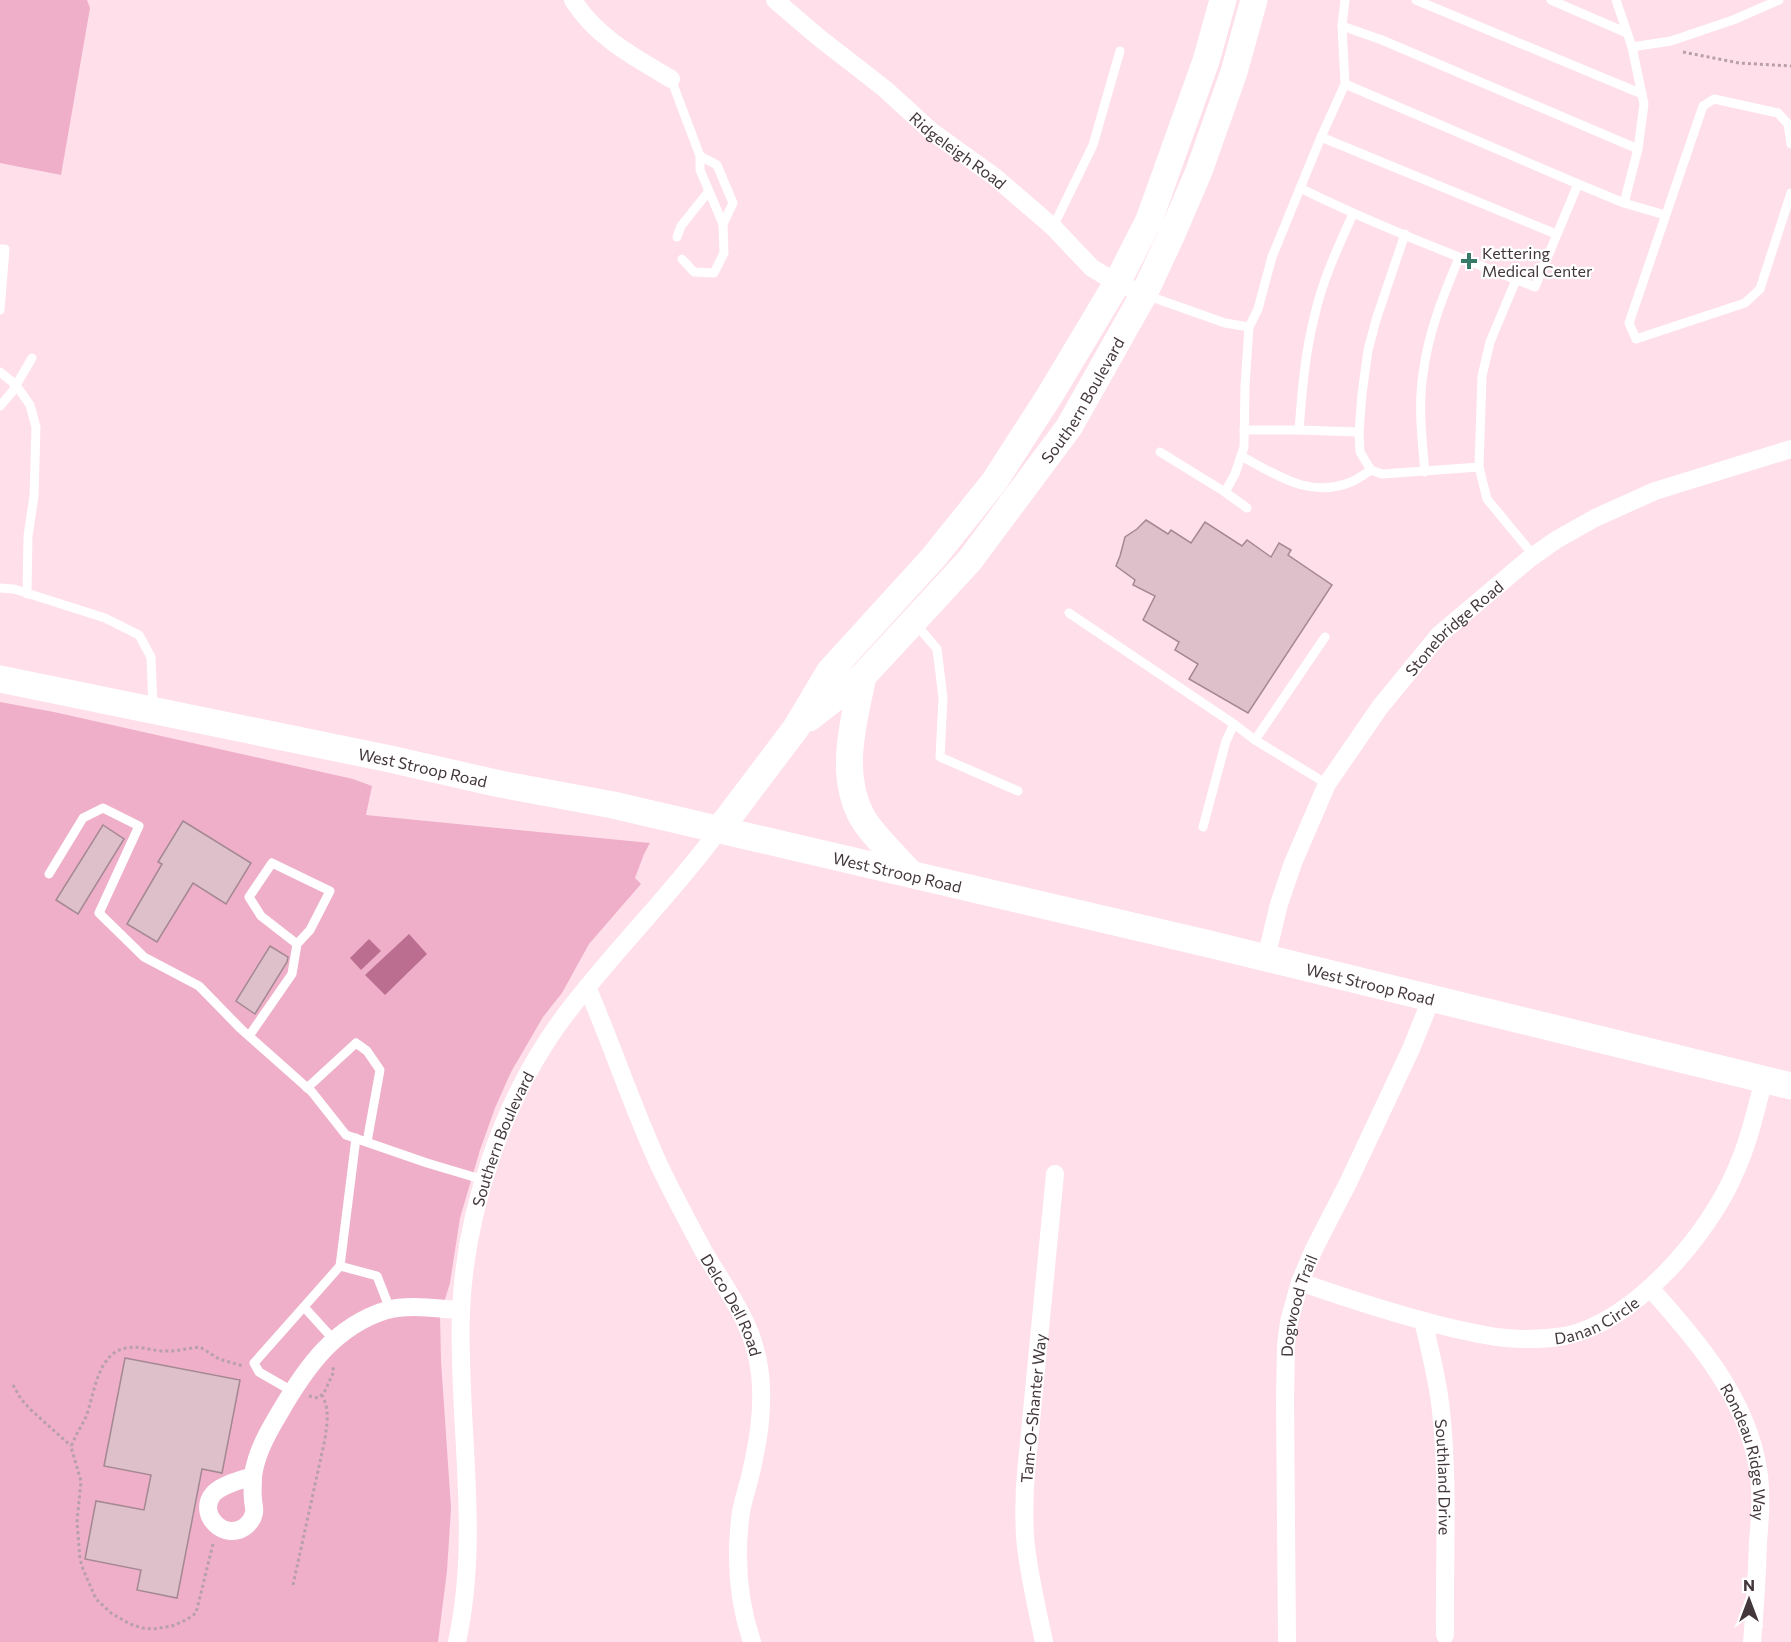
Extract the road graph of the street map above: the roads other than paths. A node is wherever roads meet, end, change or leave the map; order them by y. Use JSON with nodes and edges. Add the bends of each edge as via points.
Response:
{"nodes":[{"id":1,"x":573,"y":0,"type":"edge"},
{"id":2,"x":775,"y":0,"type":"edge"},
{"id":3,"x":1223,"y":0,"type":"edge"},
{"id":4,"x":1254,"y":0,"type":"edge"},
{"id":5,"x":1345,"y":0,"type":"edge"},
{"id":6,"x":1416,"y":0,"type":"edge"},
{"id":7,"x":1551,"y":0,"type":"edge"},
{"id":8,"x":1616,"y":0,"type":"edge"},
{"id":9,"x":1779,"y":0,"type":"edge"},
{"id":10,"x":1342,"y":26,"type":"junction"},
{"id":11,"x":1627,"y":33,"type":"junction"},
{"id":12,"x":1632,"y":47,"type":"junction"},
{"id":13,"x":1120,"y":51,"type":"dead end"},
{"id":14,"x":671,"y":79,"type":"joint"},
{"id":15,"x":1346,"y":84,"type":"junction"},
{"id":16,"x":1642,"y":94,"type":"junction"},
{"id":17,"x":1321,"y":137,"type":"junction"},
{"id":18,"x":1791,"y":144,"type":"edge"},
{"id":19,"x":1638,"y":148,"type":"junction"},
{"id":20,"x":700,"y":156,"type":"junction"},
{"id":21,"x":1578,"y":184,"type":"junction"},
{"id":22,"x":1300,"y":188,"type":"junction"},
{"id":23,"x":709,"y":191,"type":"junction"},
{"id":24,"x":1791,"y":194,"type":"edge"},
{"id":25,"x":1624,"y":203,"type":"junction"},
{"id":26,"x":1353,"y":214,"type":"junction"},
{"id":27,"x":1665,"y":215,"type":"junction"},
{"id":28,"x":723,"y":224,"type":"junction"},
{"id":29,"x":1053,"y":227,"type":"junction"},
{"id":30,"x":1405,"y":234,"type":"junction"},
{"id":31,"x":1556,"y":234,"type":"junction"},
{"id":32,"x":677,"y":237,"type":"dead end"},
{"id":33,"x":0,"y":249,"type":"edge"},
{"id":34,"x":1459,"y":258,"type":"junction"},
{"id":35,"x":682,"y":259,"type":"dead end"},
{"id":36,"x":1516,"y":279,"type":"junction"},
{"id":37,"x":1117,"y":283,"type":"junction"},
{"id":38,"x":1144,"y":294,"type":"junction"},
{"id":39,"x":0,"y":310,"type":"edge"},
{"id":40,"x":1250,"y":327,"type":"junction"},
{"id":41,"x":32,"y":358,"type":"dead end"},
{"id":42,"x":0,"y":372,"type":"edge"},
{"id":43,"x":16,"y":385,"type":"junction"},
{"id":44,"x":0,"y":406,"type":"edge"},
{"id":45,"x":1299,"y":429,"type":"junction"},
{"id":46,"x":1244,"y":430,"type":"junction"},
{"id":47,"x":1359,"y":432,"type":"junction"},
{"id":48,"x":1791,"y":449,"type":"edge"},
{"id":49,"x":1160,"y":452,"type":"dead end"},
{"id":50,"x":1241,"y":456,"type":"junction"},
{"id":51,"x":1479,"y":467,"type":"junction"},
{"id":52,"x":1371,"y":470,"type":"junction"},
{"id":53,"x":1425,"y":472,"type":"junction"},
{"id":54,"x":1225,"y":492,"type":"junction"},
{"id":55,"x":1247,"y":508,"type":"dead end"},
{"id":56,"x":1534,"y":556,"type":"junction"},
{"id":57,"x":0,"y":588,"type":"edge"},
{"id":58,"x":27,"y":594,"type":"junction"},
{"id":59,"x":1069,"y":613,"type":"dead end"},
{"id":60,"x":914,"y":622,"type":"junction"},
{"id":61,"x":1325,"y":638,"type":"dead end"},
{"id":62,"x":863,"y":676,"type":"junction"},
{"id":63,"x":0,"y":679,"type":"edge"},
{"id":64,"x":153,"y":710,"type":"junction"},
{"id":65,"x":1234,"y":724,"type":"junction"},
{"id":66,"x":796,"y":728,"type":"junction"},
{"id":67,"x":1255,"y":740,"type":"junction"},
{"id":68,"x":1327,"y":784,"type":"junction"},
{"id":69,"x":1018,"y":791,"type":"dead end"},
{"id":70,"x":1203,"y":827,"type":"dead end"},
{"id":71,"x":719,"y":830,"type":"junction"},
{"id":72,"x":910,"y":873,"type":"junction"},
{"id":73,"x":50,"y":874,"type":"dead end"},
{"id":74,"x":297,"y":944,"type":"junction"},
{"id":75,"x":1266,"y":958,"type":"junction"},
{"id":76,"x":587,"y":987,"type":"junction"},
{"id":77,"x":1432,"y":997,"type":"junction"},
{"id":78,"x":249,"y":1036,"type":"junction"},
{"id":79,"x":1764,"y":1079,"type":"junction"},
{"id":80,"x":1791,"y":1086,"type":"edge"},
{"id":81,"x":307,"y":1088,"type":"junction"},
{"id":82,"x":356,"y":1138,"type":"junction"},
{"id":83,"x":367,"y":1142,"type":"junction"},
{"id":84,"x":1055,"y":1174,"type":"dead end"},
{"id":85,"x":484,"y":1180,"type":"junction"},
{"id":86,"x":340,"y":1266,"type":"junction"},
{"id":87,"x":1300,"y":1282,"type":"junction"},
{"id":88,"x":1650,"y":1288,"type":"junction"},
{"id":89,"x":304,"y":1307,"type":"junction"},
{"id":90,"x":390,"y":1309,"type":"junction"},
{"id":91,"x":461,"y":1310,"type":"junction"},
{"id":92,"x":1423,"y":1321,"type":"junction"},
{"id":93,"x":334,"y":1340,"type":"junction"},
{"id":94,"x":292,"y":1391,"type":"junction"},
{"id":95,"x":253,"y":1476,"type":"junction"},
{"id":96,"x":1445,"y":1635,"type":"dead end"},
{"id":97,"x":457,"y":1642,"type":"edge"},
{"id":98,"x":752,"y":1642,"type":"edge"},
{"id":99,"x":1044,"y":1642,"type":"edge"},
{"id":100,"x":1287,"y":1642,"type":"edge"},
{"id":101,"x":1752,"y":1642,"type":"edge"}],
"edges":[{"from":1,"to":14,"type":"street","via":[[597,31]]},
{"from":2,"to":29,"type":"street","name":"Ridgeleigh Road"},
{"from":3,"to":37,"type":"street","name":"Southern Boulevard","via":[[1206,61],[1149,220]]},
{"from":4,"to":38,"type":"street","name":"Southern Boulevard","via":[[1234,72],[1199,171]]},
{"from":5,"to":10,"type":"lane"},
{"from":6,"to":16,"type":"lane"},
{"from":7,"to":11,"type":"lane"},
{"from":8,"to":11,"type":"lane"},
{"from":9,"to":12,"type":"lane","via":[[1671,41]]},
{"from":10,"to":15,"type":"lane"},
{"from":10,"to":19,"type":"lane"},
{"from":11,"to":12,"type":"lane"},
{"from":12,"to":16,"type":"lane"},
{"from":13,"to":29,"type":"lane","via":[[1093,145]]},
{"from":14,"to":20,"type":"lane"},
{"from":15,"to":17,"type":"lane"},
{"from":15,"to":21,"type":"lane"},
{"from":16,"to":19,"type":"lane"},
{"from":17,"to":22,"type":"lane"},
{"from":17,"to":31,"type":"lane"},
{"from":18,"to":27,"type":"lane","via":[[1788,124],[1778,113],[1714,99],[1708,102],[1703,106]]},
{"from":19,"to":25,"type":"lane"},
{"from":20,"to":23,"type":"lane","via":[[700,170]]},
{"from":20,"to":28,"type":"lane","via":[[717,165],[733,204]]},
{"from":21,"to":25,"type":"lane"},
{"from":21,"to":31,"type":"lane"},
{"from":22,"to":26,"type":"lane"},
{"from":22,"to":40,"type":"lane"},
{"from":23,"to":28,"type":"lane"},
{"from":23,"to":32,"type":"lane"},
{"from":24,"to":27,"type":"lane","via":[[1760,289],[1745,303],[1636,339],[1629,323]]},
{"from":25,"to":27,"type":"lane"},
{"from":26,"to":30,"type":"lane"},
{"from":26,"to":45,"type":"lane","via":[[1314,314]]},
{"from":28,"to":35,"type":"lane","via":[[724,253],[714,273],[694,272]]},
{"from":29,"to":37,"type":"street","name":"Ridgeleigh Road","via":[[1092,268]]},
{"from":30,"to":34,"type":"lane"},
{"from":30,"to":47,"type":"lane","via":[[1368,350]]},
{"from":31,"to":36,"type":"lane","via":[[1535,287]]},
{"from":33,"to":39,"type":"lane","via":[[5,249]]},
{"from":34,"to":36,"type":"lane"},
{"from":34,"to":53,"type":"lane","via":[[1431,332],[1422,374],[1420,414]]},
{"from":36,"to":51,"type":"lane","via":[[1490,342],[1482,376]]},
{"from":37,"to":38,"type":"street","name":"Ridgeleigh Road"},
{"from":37,"to":66,"type":"street","name":"Southern Boulevard","via":[[993,482],[933,558],[830,671]]},
{"from":38,"to":40,"type":"lane","via":[[1225,323]]},
{"from":38,"to":60,"type":"street","name":"Southern Boulevard","via":[[1069,427],[970,560]]},
{"from":40,"to":46,"type":"lane"},
{"from":41,"to":43,"type":"lane"},
{"from":42,"to":43,"type":"lane"},
{"from":43,"to":44,"type":"lane"},
{"from":43,"to":58,"type":"lane","via":[[30,405],[36,427]]},
{"from":45,"to":46,"type":"lane"},
{"from":45,"to":47,"type":"lane"},
{"from":46,"to":50,"type":"lane"},
{"from":47,"to":52,"type":"lane","via":[[1360,452]]},
{"from":48,"to":56,"type":"street","name":"Stonebridge Road","via":[[1636,499],[1595,518]]},
{"from":49,"to":54,"type":"lane"},
{"from":50,"to":52,"type":"lane","via":[[1294,484],[1319,489],[1350,482]]},
{"from":50,"to":54,"type":"lane"},
{"from":51,"to":53,"type":"lane"},
{"from":51,"to":56,"type":"lane","via":[[1487,499]]},
{"from":52,"to":53,"type":"lane","via":[[1382,474]]},
{"from":54,"to":55,"type":"lane"},
{"from":56,"to":68,"type":"street","name":"Stonebridge Road","via":[[1439,635],[1380,707]]},
{"from":57,"to":58,"type":"lane"},
{"from":58,"to":64,"type":"lane","via":[[105,618],[139,634],[151,657]]},
{"from":59,"to":65,"type":"lane"},
{"from":60,"to":62,"type":"street","name":"Southern Boulevard"},
{"from":60,"to":69,"type":"lane","via":[[937,649],[943,698],[939,757]]},
{"from":61,"to":67,"type":"lane"},
{"from":62,"to":66,"type":"street","name":"Southern Boulevard"},
{"from":62,"to":72,"type":"street","via":[[852,726],[853,791],[862,817]]},
{"from":63,"to":64,"type":"street","name":"West Stroop Road"},
{"from":64,"to":71,"type":"street","name":"West Stroop Road"},
{"from":65,"to":67,"type":"lane"},
{"from":65,"to":70,"type":"lane"},
{"from":66,"to":71,"type":"street","name":"Southern Boulevard"},
{"from":67,"to":68,"type":"lane"},
{"from":68,"to":75,"type":"street","name":"Stonebridge Road","via":[[1293,863]]},
{"from":71,"to":72,"type":"street","name":"West Stroop Road"},
{"from":71,"to":76,"type":"street","name":"Southern Boulevard"},
{"from":72,"to":75,"type":"street","name":"West Stroop Road"},
{"from":73,"to":78,"type":"lane","via":[[83,818],[104,808],[139,826],[99,913],[144,957],[199,986]]},
{"from":74,"to":74,"type":"lane","via":[[261,916],[249,897],[272,863],[330,891],[310,930]]},
{"from":74,"to":78,"type":"lane","via":[[292,974]]},
{"from":75,"to":77,"type":"street","name":"West Stroop Road"},
{"from":76,"to":85,"type":"street","name":"Southern Boulevard","via":[[546,1042],[519,1091]]},
{"from":76,"to":98,"type":"street","name":"Delco Dell Road","via":[[661,1168],[734,1299],[757,1351],[762,1401],[760,1427],[741,1510],[738,1576]]},
{"from":77,"to":79,"type":"street","name":"West Stroop Road"},
{"from":77,"to":87,"type":"street","name":"Dogwood Trail"},
{"from":78,"to":81,"type":"lane"},
{"from":79,"to":80,"type":"street","name":"West Stroop Road"},
{"from":79,"to":88,"type":"street","name":"Danan Circle","via":[[1736,1172],[1717,1209]]},
{"from":81,"to":82,"type":"lane","via":[[346,1135]]},
{"from":81,"to":83,"type":"lane","via":[[356,1043],[367,1052],[380,1070]]},
{"from":82,"to":83,"type":"lane"},
{"from":82,"to":86,"type":"lane"},
{"from":83,"to":85,"type":"lane"},
{"from":84,"to":99,"type":"street","name":"Tam-O-Shanter Way","via":[[1024,1504],[1030,1574]]},
{"from":85,"to":91,"type":"street","name":"Southern Boulevard","via":[[469,1242]]},
{"from":86,"to":89,"type":"lane"},
{"from":86,"to":90,"type":"lane","via":[[377,1276]]},
{"from":87,"to":92,"type":"street","name":"Danan Circle"},
{"from":87,"to":100,"type":"street","name":"Dogwood Trail","via":[[1286,1345]]},
{"from":88,"to":92,"type":"street","name":"Danan Circle","via":[[1602,1321],[1566,1335],[1508,1338]]},
{"from":88,"to":101,"type":"street","name":"Rondeau Ridge Way","via":[[1696,1341],[1725,1384],[1752,1443],[1761,1495]]},
{"from":89,"to":93,"type":"lane"},
{"from":89,"to":94,"type":"lane","via":[[254,1363],[259,1372]]},
{"from":90,"to":91,"type":"street"},
{"from":90,"to":93,"type":"street","via":[[347,1328]]},
{"from":91,"to":97,"type":"street","name":"Southern Boulevard","via":[[469,1535]]},
{"from":92,"to":96,"type":"street","name":"Southland Drive","via":[[1441,1410]]},
{"from":93,"to":94,"type":"street"},
{"from":94,"to":95,"type":"street","via":[[267,1435]]},
{"from":95,"to":95,"type":"street","via":[[222,1487],[210,1500],[210,1517],[220,1529],[231,1532],[251,1521]]}]}
